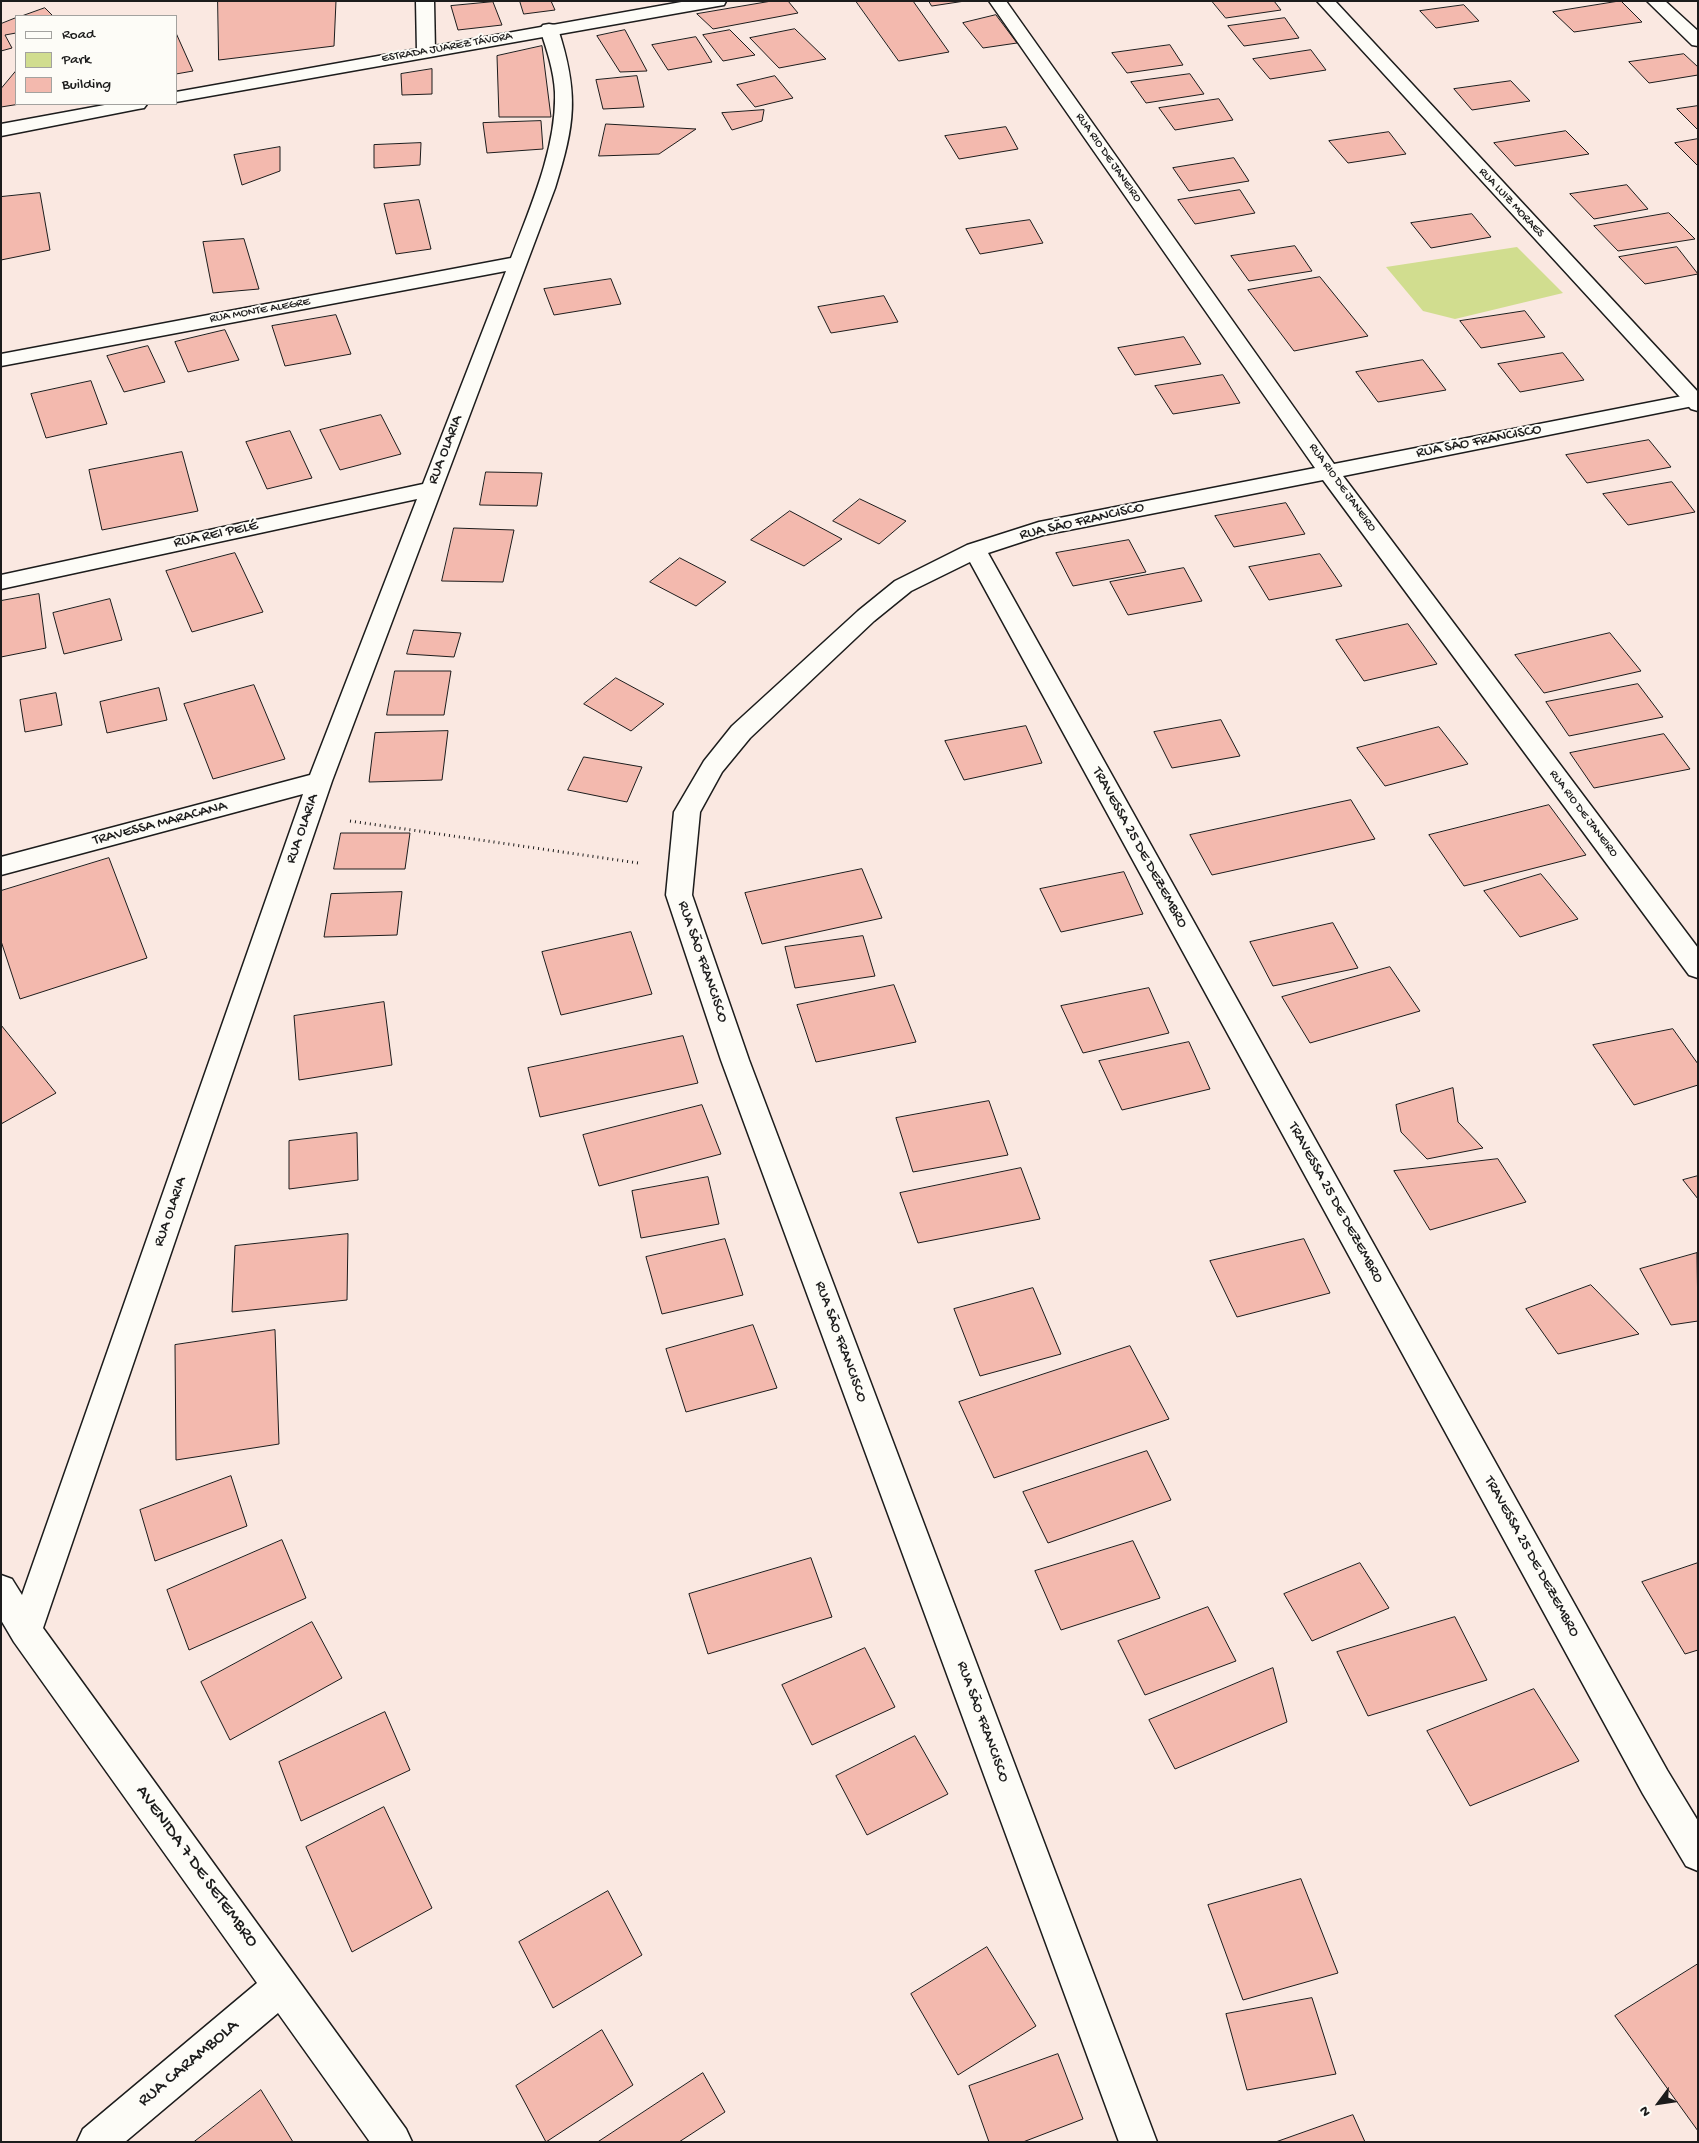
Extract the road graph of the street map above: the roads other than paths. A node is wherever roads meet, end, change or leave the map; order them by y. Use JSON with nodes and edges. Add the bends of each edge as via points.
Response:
{"nodes":[{"id":1,"x":425,"y":1,"type":"edge"},
{"id":2,"x":718,"y":1,"type":"edge"},
{"id":3,"x":997,"y":1,"type":"edge"},
{"id":4,"x":1325,"y":1,"type":"edge"},
{"id":5,"x":1655,"y":1,"type":"edge"},
{"id":6,"x":550,"y":30,"type":"junction"},
{"id":7,"x":1698,"y":41,"type":"edge"},
{"id":8,"x":426,"y":52,"type":"junction"},
{"id":9,"x":178,"y":97,"type":"edge"},
{"id":10,"x":133,"y":105,"type":"edge"},
{"id":11,"x":1,"y":130,"type":"edge"},
{"id":12,"x":518,"y":264,"type":"junction"},
{"id":13,"x":1,"y":360,"type":"edge"},
{"id":14,"x":1696,"y":402,"type":"edge"},
{"id":15,"x":1328,"y":471,"type":"junction"},
{"id":16,"x":432,"y":489,"type":"junction"},
{"id":17,"x":975,"y":550,"type":"junction"},
{"id":18,"x":1,"y":582,"type":"edge"},
{"id":19,"x":320,"y":781,"type":"junction"},
{"id":20,"x":1,"y":866,"type":"edge"},
{"id":21,"x":1698,"y":968,"type":"edge"},
{"id":22,"x":1,"y":1590,"type":"edge"},
{"id":23,"x":26,"y":1631,"type":"junction"},
{"id":24,"x":1698,"y":1854,"type":"edge"},
{"id":25,"x":282,"y":1986,"type":"junction"},
{"id":26,"x":96,"y":2142,"type":"edge"},
{"id":27,"x":392,"y":2142,"type":"edge"},
{"id":28,"x":1138,"y":2142,"type":"edge"}],
"edges":[{"from":1,"to":8,"type":"street"},
{"from":2,"to":6,"type":"street","name":"ESTRADA JUAREZ TÁVORA"},
{"from":3,"to":15,"type":"street","name":"RUA RIO DE JANEIRO"},
{"from":4,"to":14,"type":"street","name":"RUA LUIZ MORAES"},
{"from":5,"to":7,"type":"street"},
{"from":6,"to":8,"type":"street","name":"ESTRADA JUAREZ TÁVORA"},
{"from":6,"to":12,"type":"street","name":"RUA OLARIA","via":[[560,63],[564,95],[559,142]]},
{"from":8,"to":9,"type":"street","name":"ESTRADA JUAREZ TÁVORA"},
{"from":10,"to":11,"type":"street"},
{"from":12,"to":13,"type":"street","name":"RUA MONTE ALEGRE"},
{"from":12,"to":16,"type":"street","name":"RUA OLARIA"},
{"from":14,"to":15,"type":"street","name":"RUA SÃO FRANCISCO"},
{"from":15,"to":17,"type":"street","name":"RUA SÃO FRANCISCO","via":[[1038,529]]},
{"from":15,"to":21,"type":"street","name":"RUA RIO DE JANEIRO"},
{"from":16,"to":18,"type":"street","name":"RUA REI PELÉ"},
{"from":16,"to":19,"type":"street","name":"RUA OLARIA"},
{"from":17,"to":24,"type":"street","name":"TRAVESSA 25 DE DEZEMBRO","via":[[1645,1764]]},
{"from":17,"to":28,"type":"street","name":"RUA SÃO FRANCISCO","via":[[903,586],[741,732],[713,767],[687,812],[679,895],[735,1060]]},
{"from":19,"to":20,"type":"street","name":"TRAVESSA MARACANA"},
{"from":19,"to":23,"type":"street","name":"RUA OLARIA"},
{"from":22,"to":23,"type":"street","name":"AVENIDA 7 DE SETEMBRO"},
{"from":23,"to":25,"type":"street","name":"AVENIDA 7 DE SETEMBRO"},
{"from":25,"to":26,"type":"street","name":"RUA CARAMBOLA"},
{"from":25,"to":27,"type":"street","name":"AVENIDA 7 DE SETEMBRO"}]}
